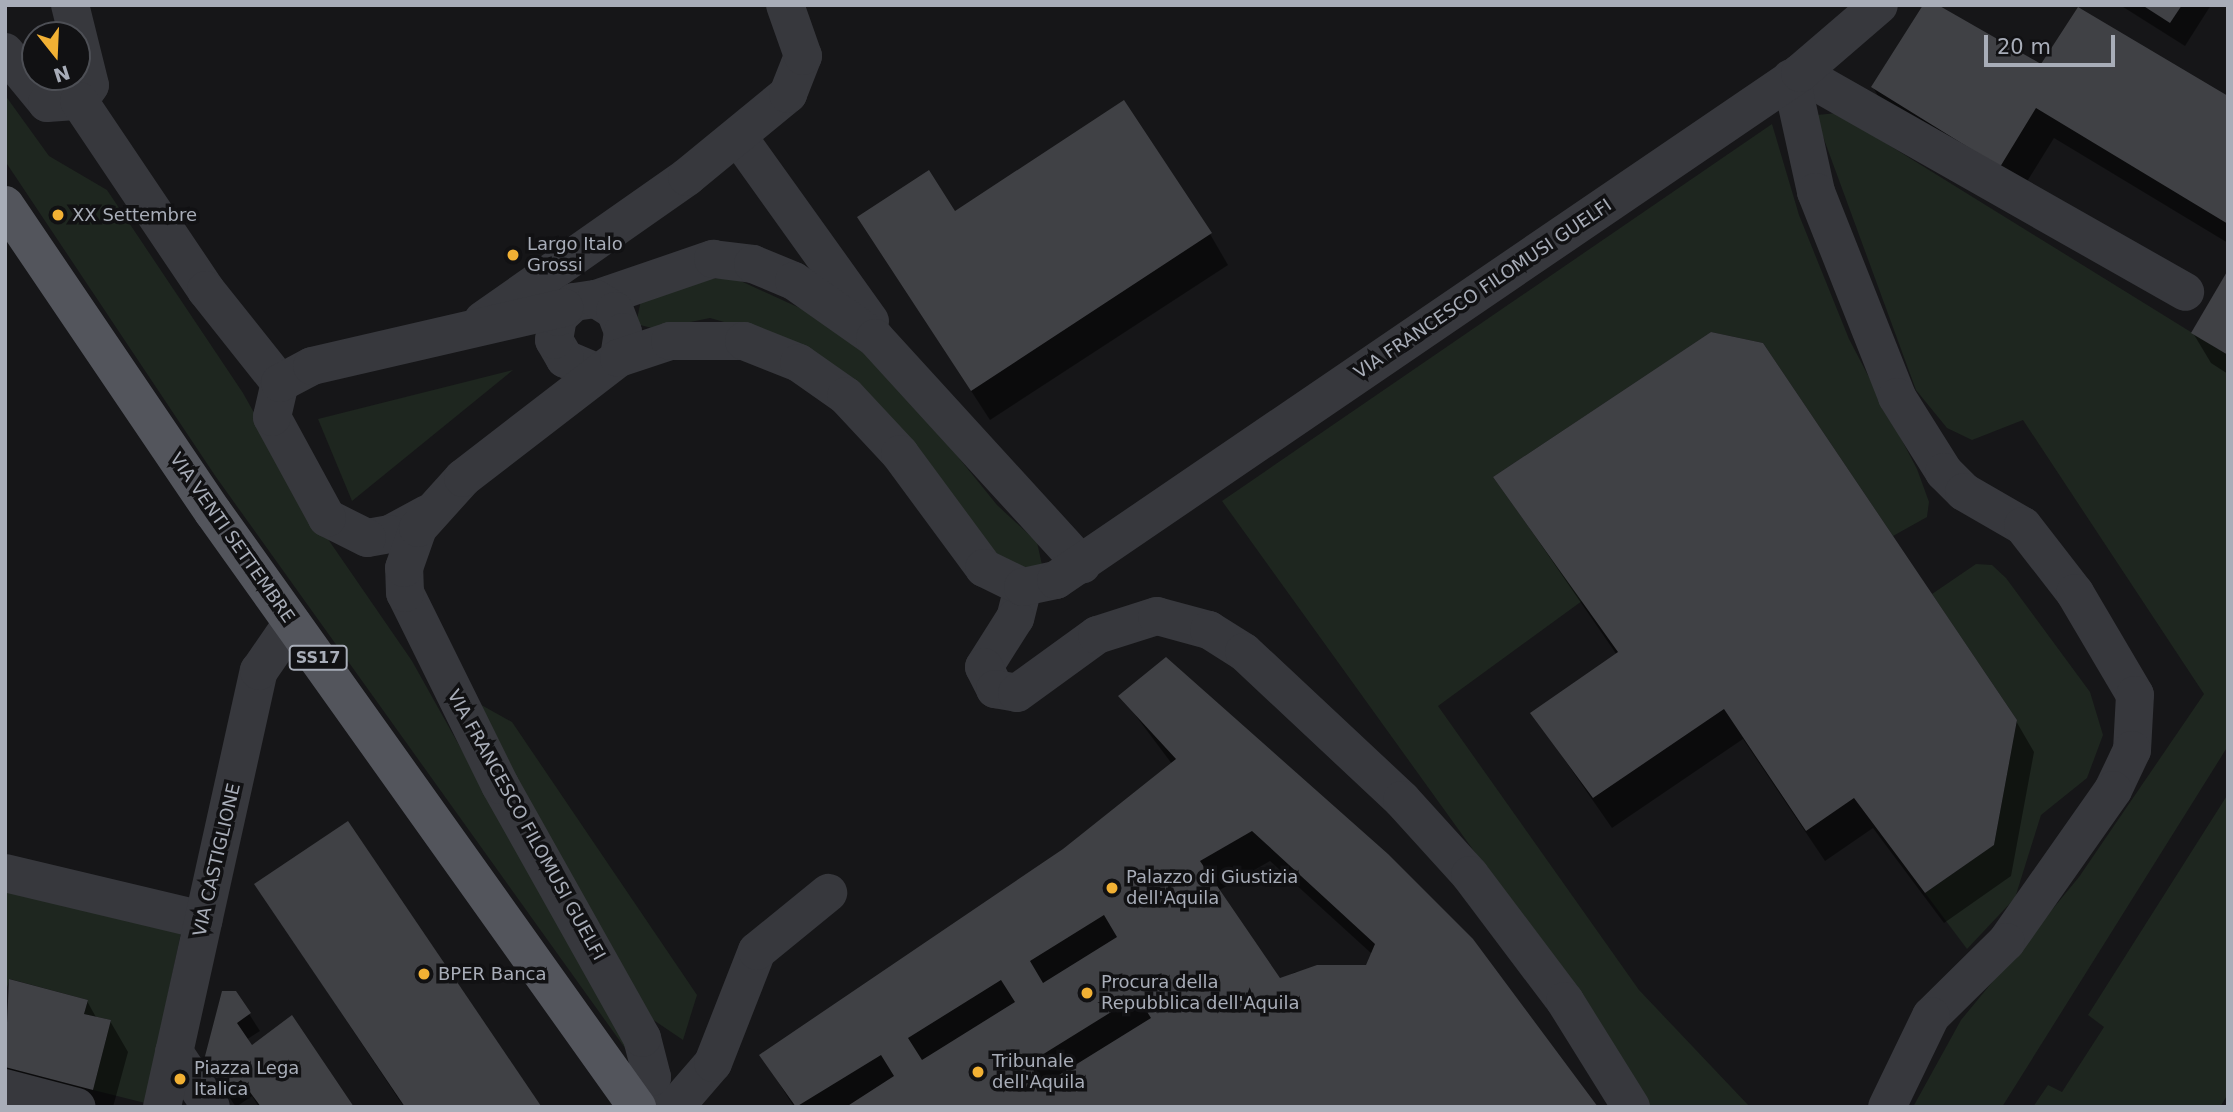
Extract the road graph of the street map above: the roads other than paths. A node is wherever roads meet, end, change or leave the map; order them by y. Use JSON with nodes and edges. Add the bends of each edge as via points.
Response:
{"nodes":[{"id":1,"x":785,"y":5,"type":"edge"},
{"id":2,"x":1879,"y":5,"type":"edge"},
{"id":3,"x":73,"y":6,"type":"edge"},
{"id":4,"x":5,"y":52,"type":"edge"},
{"id":5,"x":1796,"y":76,"type":"junction"},
{"id":6,"x":79,"y":101,"type":"junction"},
{"id":7,"x":739,"y":138,"type":"junction"},
{"id":8,"x":5,"y":205,"type":"edge"},
{"id":9,"x":568,"y":261,"type":"junction"},
{"id":10,"x":2185,"y":292,"type":"dead end"},
{"id":11,"x":582,"y":302,"type":"junction"},
{"id":12,"x":463,"y":333,"type":"junction"},
{"id":13,"x":607,"y":365,"type":"junction"},
{"id":14,"x":908,"y":372,"type":"junction"},
{"id":15,"x":280,"y":383,"type":"junction"},
{"id":16,"x":427,"y":514,"type":"junction"},
{"id":17,"x":1082,"y":565,"type":"junction"},
{"id":18,"x":1023,"y":587,"type":"junction"},
{"id":19,"x":292,"y":623,"type":"junction"},
{"id":20,"x":5,"y":873,"type":"edge"},
{"id":21,"x":828,"y":893,"type":"dead end"},
{"id":22,"x":203,"y":920,"type":"junction"},
{"id":23,"x":174,"y":1052,"type":"junction"},
{"id":24,"x":5,"y":1088,"type":"edge"},
{"id":25,"x":77,"y":1107,"type":"edge"},
{"id":26,"x":162,"y":1107,"type":"edge"},
{"id":27,"x":211,"y":1107,"type":"edge"},
{"id":28,"x":637,"y":1107,"type":"edge"},
{"id":29,"x":643,"y":1107,"type":"edge"},
{"id":30,"x":675,"y":1107,"type":"edge"},
{"id":31,"x":1631,"y":1107,"type":"edge"},
{"id":32,"x":1886,"y":1107,"type":"edge"}],
"edges":[{"from":1,"to":7,"type":"street","via":[[802,45],[800,74],[788,94]]},
{"from":2,"to":5,"type":"street","name":"VIA FRANCESCO FILOMUSI GUELFI"},
{"from":3,"to":6,"type":"street","via":[[89,85]]},
{"from":4,"to":6,"type":"street","via":[[47,103]]},
{"from":5,"to":10,"type":"street"},
{"from":5,"to":17,"type":"street","name":"VIA FRANCESCO FILOMUSI GUELFI"},
{"from":5,"to":32,"type":"street","via":[[1816,192],[1897,397],[1944,472],[1964,492],[2023,526],[2082,604],[2135,695],[2132,751],[2113,790],[2006,942],[1931,1016]]},
{"from":6,"to":15,"type":"street","via":[[206,290]]},
{"from":7,"to":9,"type":"street"},
{"from":7,"to":14,"type":"street"},
{"from":8,"to":19,"type":"main road","name":"VIA VENTI SETTEMBRE","number":"SS17"},
{"from":9,"to":11,"type":"street"},
{"from":9,"to":12,"type":"street"},
{"from":11,"to":12,"type":"street"},
{"from":11,"to":13,"type":"street","via":[[621,321]]},
{"from":11,"to":13,"type":"street","via":[[554,328],[558,350],[575,366]]},
{"from":11,"to":14,"type":"street","via":[[686,264],[735,259],[794,281],[843,311]]},
{"from":12,"to":15,"type":"street","via":[[312,366]]},
{"from":13,"to":16,"type":"street","name":"VIA FRANCESCO FILOMUSI GUELFI"},
{"from":13,"to":18,"type":"street","name":"VIA FRANCESCO FILOMUSI GUELFI","via":[[704,336],[744,341],[799,363],[875,424],[984,568]]},
{"from":14,"to":17,"type":"street"},
{"from":15,"to":16,"type":"street","via":[[272,418],[327,518],[367,537],[390,534]]},
{"from":16,"to":29,"type":"street","name":"VIA FRANCESCO FILOMUSI GUELFI","via":[[404,568],[409,602],[500,785],[642,1038],[652,1077]]},
{"from":17,"to":18,"type":"street","name":"VIA FRANCESCO FILOMUSI GUELFI","via":[[1056,580]]},
{"from":18,"to":31,"type":"street","via":[[1014,618],[984,667],[995,689],[1017,693],[1097,635],[1157,616],[1209,630],[1244,652],[1402,800],[1470,875],[1564,1001]]},
{"from":19,"to":22,"type":"street","name":"VIA CASTIGLIONE","via":[[259,671]]},
{"from":19,"to":28,"type":"main road","name":"VIA VENTI SETTEMBRE","number":"SS17"},
{"from":20,"to":22,"type":"street"},
{"from":21,"to":30,"type":"street","via":[[757,951],[713,1063]]},
{"from":22,"to":23,"type":"street","name":"VIA CASTIGLIONE"},
{"from":23,"to":26,"type":"street","name":"VIA CASTIGLIONE"},
{"from":23,"to":27,"type":"street"},
{"from":24,"to":25,"type":"street"}]}
